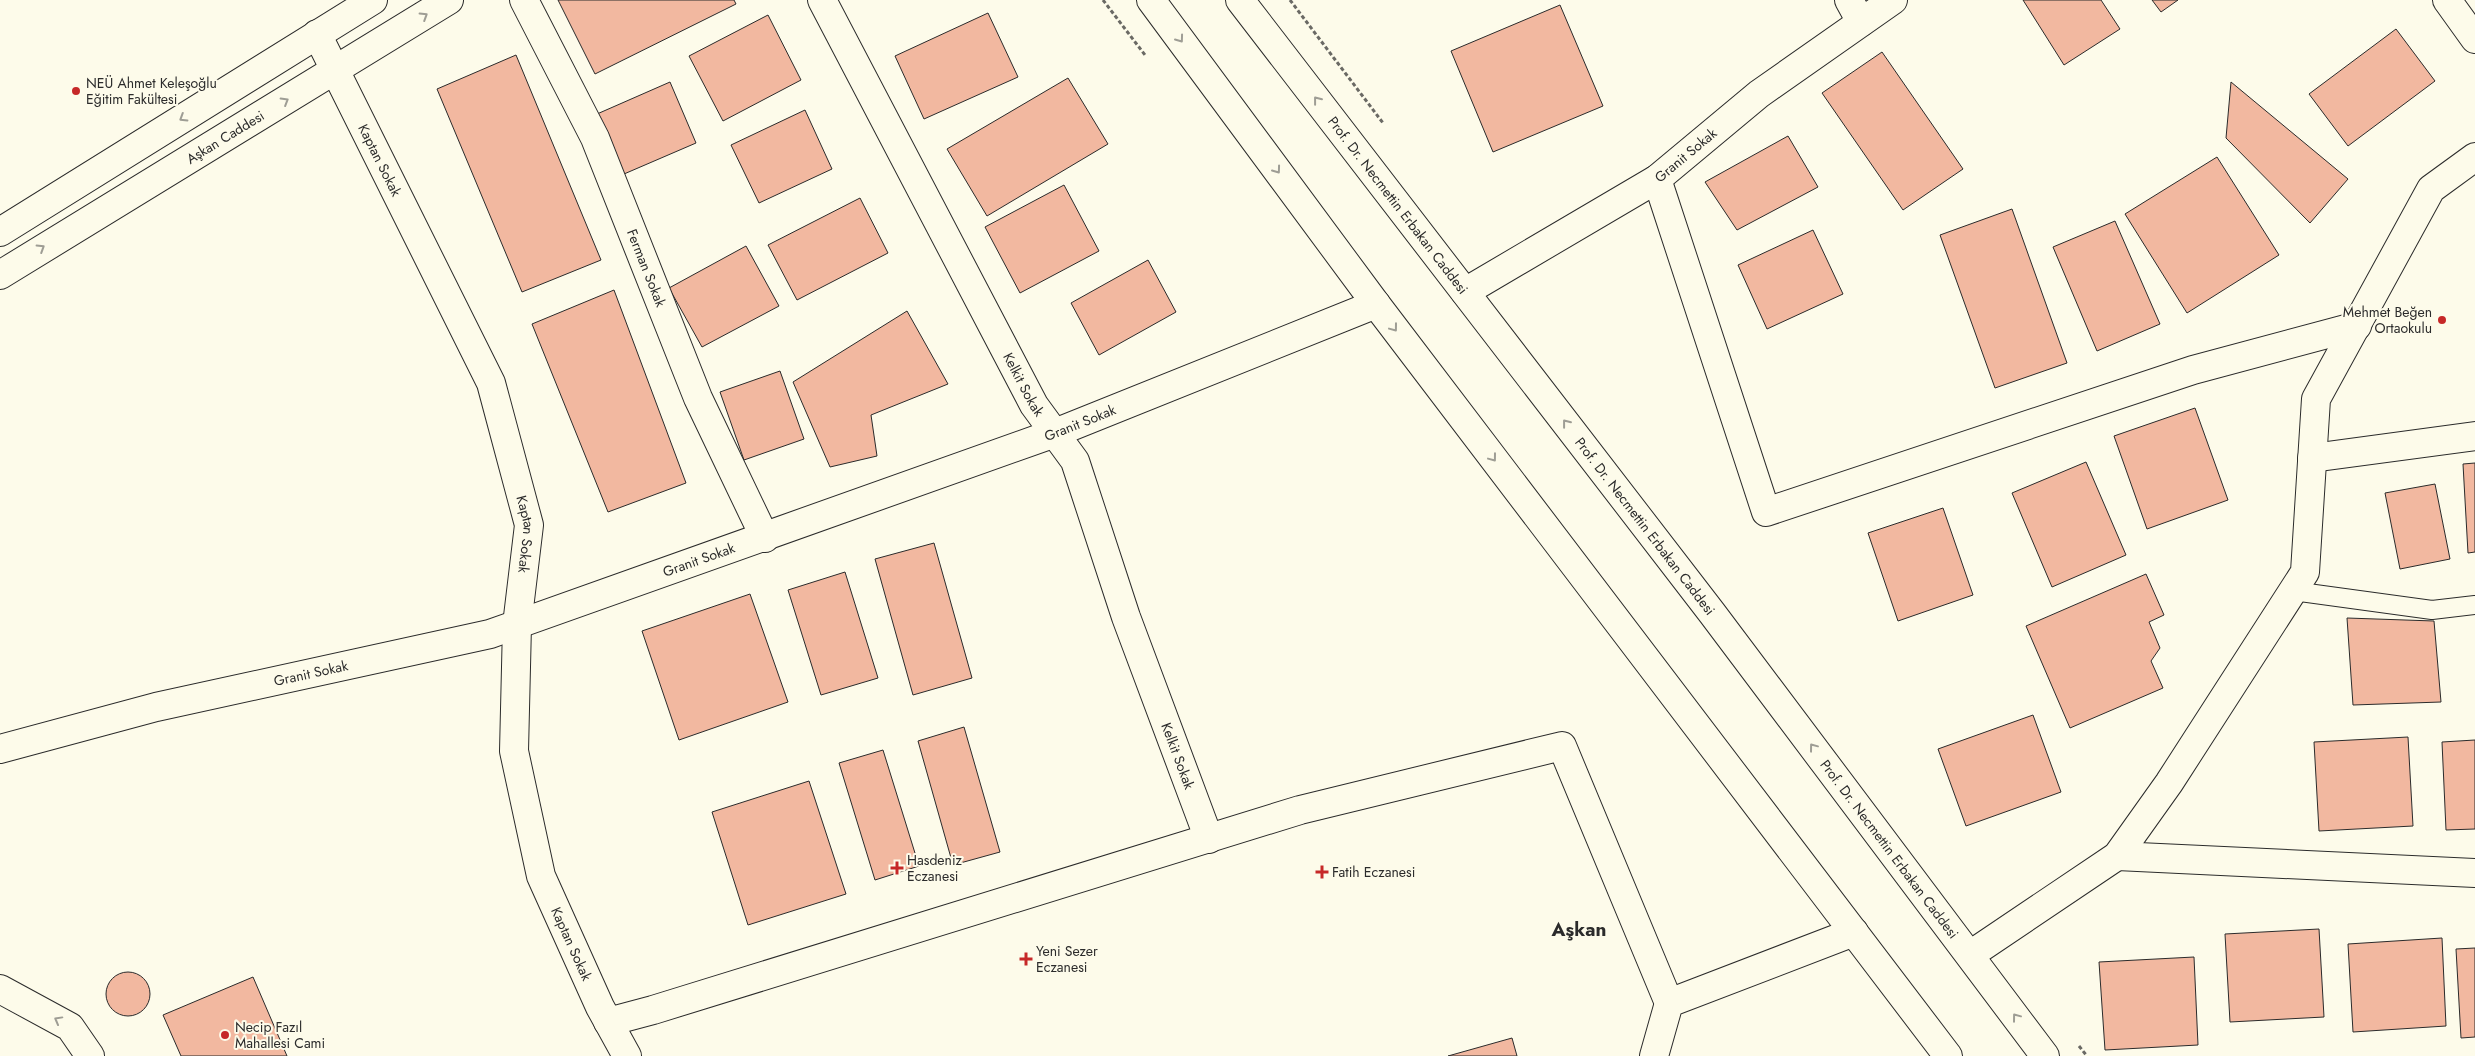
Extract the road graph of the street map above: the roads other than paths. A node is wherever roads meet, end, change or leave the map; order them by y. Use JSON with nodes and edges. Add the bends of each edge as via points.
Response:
{"nodes":[{"id":1,"x":373,"y":0,"type":"edge"},
{"id":2,"x":449,"y":0,"type":"edge"},
{"id":3,"x":524,"y":0,"type":"edge"},
{"id":4,"x":822,"y":0,"type":"edge"},
{"id":5,"x":1151,"y":0,"type":"edge"},
{"id":6,"x":1240,"y":0,"type":"edge"},
{"id":7,"x":1893,"y":0,"type":"edge"},
{"id":8,"x":2447,"y":0,"type":"edge"},
{"id":9,"x":1855,"y":11,"type":"edge"},
{"id":10,"x":317,"y":34,"type":"junction"},
{"id":11,"x":2475,"y":39,"type":"edge"},
{"id":12,"x":336,"y":71,"type":"junction"},
{"id":13,"x":2475,"y":157,"type":"edge"},
{"id":14,"x":1657,"y":179,"type":"junction"},
{"id":15,"x":0,"y":232,"type":"edge"},
{"id":16,"x":0,"y":274,"type":"edge"},
{"id":17,"x":1465,"y":292,"type":"junction"},
{"id":18,"x":1376,"y":304,"type":"junction"},
{"id":19,"x":2357,"y":326,"type":"junction"},
{"id":20,"x":1055,"y":433,"type":"junction"},
{"id":21,"x":2475,"y":436,"type":"edge"},
{"id":22,"x":2312,"y":458,"type":"junction"},
{"id":23,"x":765,"y":538,"type":"junction"},
{"id":24,"x":2293,"y":591,"type":"junction"},
{"id":25,"x":2475,"y":605,"type":"edge"},
{"id":26,"x":517,"y":625,"type":"junction"},
{"id":27,"x":0,"y":750,"type":"edge"},
{"id":28,"x":1209,"y":839,"type":"junction"},
{"id":29,"x":2117,"y":856,"type":"junction"},
{"id":30,"x":2475,"y":873,"type":"edge"},
{"id":31,"x":1854,"y":932,"type":"junction"},
{"id":32,"x":1970,"y":956,"type":"junction"},
{"id":33,"x":0,"y":989,"type":"edge"},
{"id":34,"x":1669,"y":1003,"type":"junction"},
{"id":35,"x":608,"y":1022,"type":"junction"},
{"id":36,"x":90,"y":1056,"type":"edge"},
{"id":37,"x":626,"y":1056,"type":"edge"},
{"id":38,"x":1654,"y":1056,"type":"edge"},
{"id":39,"x":1948,"y":1056,"type":"edge"},
{"id":40,"x":2045,"y":1056,"type":"edge"}],
"edges":[{"from":1,"to":10,"type":"street"},
{"from":12,"to":2,"type":"street","name":"Aşkan Caddesi","one_way":true},
{"from":3,"to":23,"type":"street","name":"Ferman Sokak","via":[[595,138],[698,398]]},
{"from":4,"to":20,"type":"street","name":"Kelkit Sokak","via":[[1034,405]]},
{"from":5,"to":18,"type":"street","one_way":true},
{"from":17,"to":6,"type":"street","name":"Prof. Dr. Necmettin Erbakan Caddesi","one_way":true},
{"from":7,"to":9,"type":"street","name":"Granit Sokak"},
{"from":8,"to":11,"type":"street"},
{"from":9,"to":14,"type":"street","name":"Granit Sokak"},
{"from":10,"to":12,"type":"street","name":"Kaptan Sokak"},
{"from":10,"to":15,"type":"street","one_way":true},
{"from":16,"to":12,"type":"street","name":"Aşkan Caddesi","one_way":true},
{"from":12,"to":26,"type":"street","name":"Kaptan Sokak","via":[[491,383],[529,525]]},
{"from":13,"to":19,"type":"street","via":[[2432,188]]},
{"from":14,"to":17,"type":"street","name":"Granit Sokak"},
{"from":14,"to":19,"type":"street","via":[[1766,512],[2193,370]]},
{"from":32,"to":17,"type":"street","name":"Prof. Dr. Necmettin Erbakan Caddesi","one_way":true,"via":[[1712,612]]},
{"from":18,"to":20,"type":"street","name":"Granit Sokak"},
{"from":18,"to":31,"type":"street","one_way":true},
{"from":19,"to":22,"type":"street","via":[[2316,399]]},
{"from":20,"to":23,"type":"street","name":"Granit Sokak"},
{"from":20,"to":28,"type":"street","name":"Kelkit Sokak","via":[[1075,461],[1126,617]]},
{"from":21,"to":22,"type":"street"},
{"from":22,"to":24,"type":"street","via":[[2305,572]]},
{"from":23,"to":26,"type":"street","name":"Granit Sokak"},
{"from":24,"to":25,"type":"lane","via":[[2432,610]]},
{"from":24,"to":29,"type":"street","via":[[2169,783]]},
{"from":26,"to":27,"type":"street","name":"Granit Sokak","via":[[490,634],[156,707]]},
{"from":26,"to":35,"type":"street","name":"Kaptan Sokak","via":[[514,751],[541,876]]},
{"from":28,"to":34,"type":"street","via":[[1300,810],[1562,746]]},
{"from":28,"to":35,"type":"street"},
{"from":29,"to":30,"type":"street"},
{"from":29,"to":32,"type":"street"},
{"from":31,"to":34,"type":"street"},
{"from":31,"to":39,"type":"street"},
{"from":40,"to":32,"type":"street","name":"Prof. Dr. Necmettin Erbakan Caddesi","one_way":true},
{"from":36,"to":33,"type":"street","one_way":true,"via":[[70,1027]]},
{"from":34,"to":38,"type":"street"},
{"from":35,"to":37,"type":"street","name":"Kaptan Sokak"}]}
